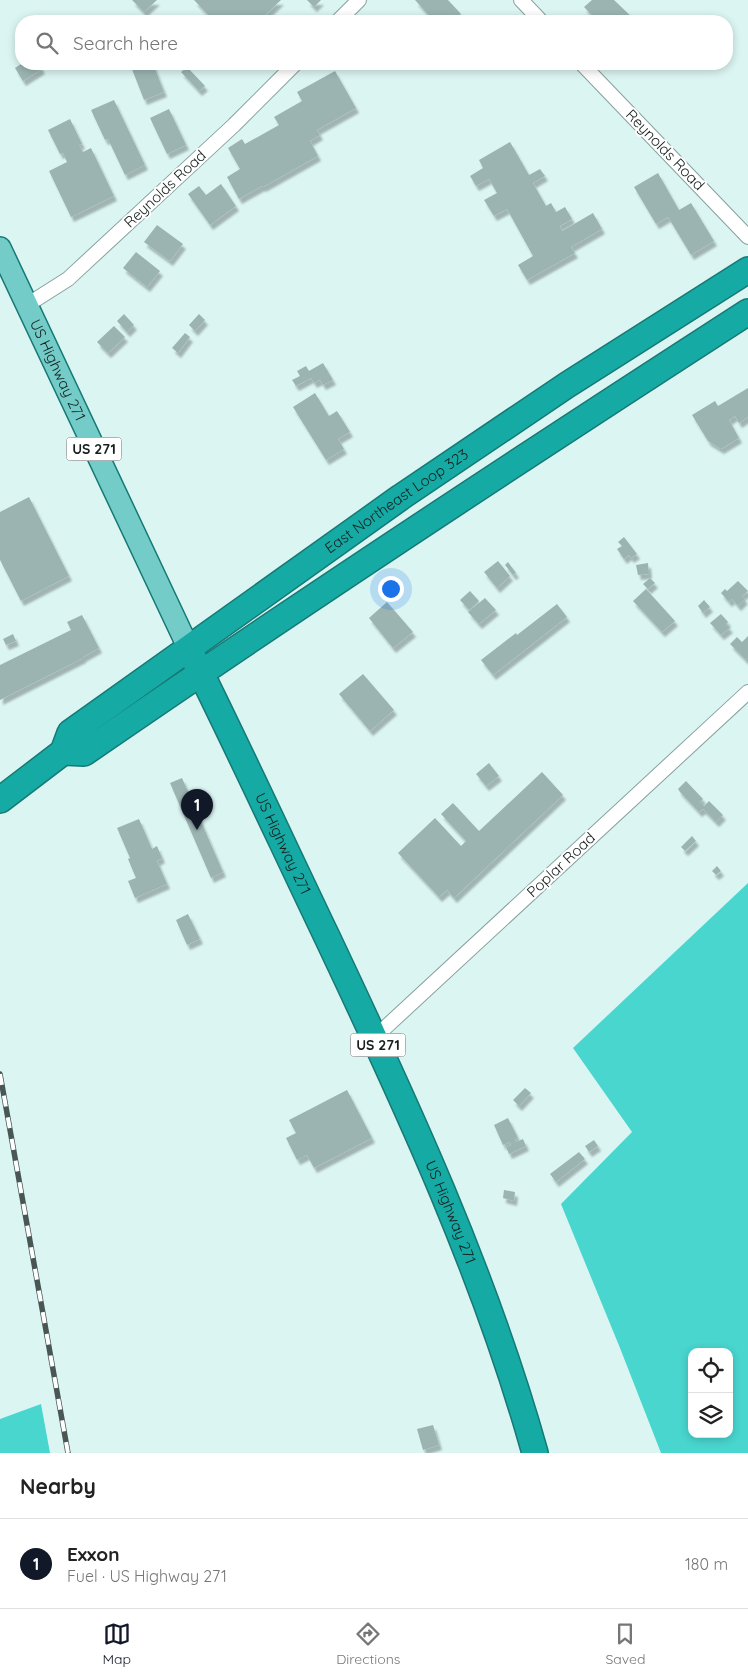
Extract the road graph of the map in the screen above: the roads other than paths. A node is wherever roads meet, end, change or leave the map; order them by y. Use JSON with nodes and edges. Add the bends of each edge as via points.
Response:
{"nodes":[{"id":1,"x":359,"y":0,"type":"edge"},
{"id":2,"x":521,"y":0,"type":"edge"},
{"id":3,"x":344,"y":15,"type":"edge"},
{"id":4,"x":535,"y":15,"type":"edge"},
{"id":5,"x":289,"y":70,"type":"edge"},
{"id":6,"x":588,"y":70,"type":"edge"},
{"id":7,"x":748,"y":238,"type":"edge"},
{"id":8,"x":0,"y":248,"type":"edge"},
{"id":9,"x":748,"y":270,"type":"edge"},
{"id":10,"x":27,"y":305,"type":"junction"},
{"id":11,"x":748,"y":312,"type":"edge"},
{"id":12,"x":567,"y":385,"type":"junction"},
{"id":13,"x":587,"y":416,"type":"junction"},
{"id":14,"x":401,"y":497,"type":"junction"},
{"id":15,"x":420,"y":526,"type":"junction"},
{"id":16,"x":189,"y":649,"type":"junction"},
{"id":17,"x":200,"y":672,"type":"junction"},
{"id":18,"x":748,"y":692,"type":"edge"},
{"id":19,"x":63,"y":752,"type":"junction"},
{"id":20,"x":0,"y":800,"type":"edge"},
{"id":21,"x":374,"y":1038,"type":"junction"},
{"id":22,"x":535,"y":1453,"type":"edge"}],
"edges":[{"from":1,"to":3,"type":"street"},
{"from":2,"to":4,"type":"street"},
{"from":5,"to":10,"type":"street","name":"Reynolds Road","via":[[68,280]]},
{"from":6,"to":7,"type":"street","name":"Reynolds Road"},
{"from":8,"to":10,"type":"main road","name":"US Highway 271","number":"US 271"},
{"from":9,"to":12,"type":"highway","name":"East Northeast Loop 323"},
{"from":10,"to":16,"type":"main road","name":"US Highway 271","number":"US 271"},
{"from":11,"to":13,"type":"highway","name":"East Northeast Loop 323"},
{"from":12,"to":13,"type":"highway"},
{"from":12,"to":14,"type":"highway","name":"East Northeast Loop 323"},
{"from":13,"to":15,"type":"highway","name":"East Northeast Loop 323"},
{"from":14,"to":15,"type":"highway"},
{"from":14,"to":16,"type":"highway","name":"East Northeast Loop 323"},
{"from":15,"to":17,"type":"highway","name":"East Northeast Loop 323"},
{"from":16,"to":17,"type":"highway","name":"US Highway 271","number":"US 271"},
{"from":16,"to":19,"type":"highway","name":"East Northeast Loop 323","via":[[70,733]]},
{"from":17,"to":19,"type":"highway","name":"East Northeast Loop 323","via":[[84,753]]},
{"from":17,"to":21,"type":"highway","name":"US Highway 271","number":"US 271"},
{"from":18,"to":21,"type":"street","name":"Poplar Road"},
{"from":19,"to":20,"type":"highway","name":"East Northeast Loop 323"},
{"from":21,"to":22,"type":"highway","name":"US Highway 271","number":"US 271","via":[[434,1169],[469,1256],[507,1361]]}]}
